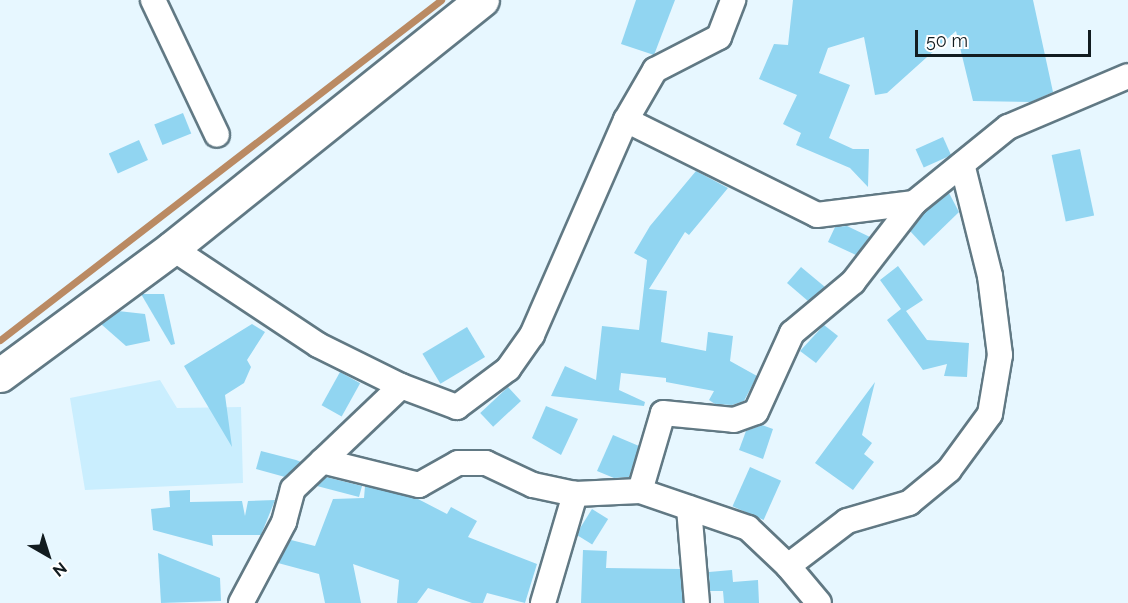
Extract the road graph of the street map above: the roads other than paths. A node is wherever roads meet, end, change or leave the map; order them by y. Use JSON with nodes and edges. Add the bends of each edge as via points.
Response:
{"nodes":[{"id":1,"x":153,"y":0,"type":"edge"},
{"id":2,"x":482,"y":0,"type":"edge"},
{"id":3,"x":733,"y":0,"type":"edge"},
{"id":4,"x":1128,"y":76,"type":"edge"},
{"id":5,"x":626,"y":120,"type":"junction"},
{"id":6,"x":218,"y":135,"type":"dead end"},
{"id":7,"x":962,"y":164,"type":"junction"},
{"id":8,"x":914,"y":203,"type":"junction"},
{"id":9,"x":172,"y":248,"type":"junction"},
{"id":10,"x":0,"y":375,"type":"edge"},
{"id":11,"x":401,"y":386,"type":"junction"},
{"id":12,"x":322,"y":461,"type":"junction"},
{"id":13,"x":640,"y":491,"type":"junction"},
{"id":14,"x":575,"y":494,"type":"junction"},
{"id":15,"x":689,"y":508,"type":"junction"},
{"id":16,"x":789,"y":566,"type":"junction"},
{"id":17,"x":241,"y":603,"type":"edge"},
{"id":18,"x":543,"y":603,"type":"edge"},
{"id":19,"x":697,"y":603,"type":"edge"},
{"id":20,"x":819,"y":603,"type":"edge"}],
"edges":[{"from":1,"to":6,"type":"street"},
{"from":2,"to":9,"type":"street"},
{"from":3,"to":5,"type":"street","via":[[719,37],[655,70]]},
{"from":4,"to":7,"type":"street","via":[[1008,127]]},
{"from":5,"to":8,"type":"street","via":[[817,215]]},
{"from":5,"to":11,"type":"street","via":[[532,335],[508,369],[457,407]]},
{"from":7,"to":8,"type":"street"},
{"from":7,"to":16,"type":"street","via":[[990,276],[1000,355],[990,414],[949,470],[909,503],[847,521]]},
{"from":8,"to":13,"type":"street","via":[[853,282],[792,333],[756,412],[734,420],[663,413]]},
{"from":9,"to":10,"type":"street"},
{"from":9,"to":11,"type":"street","via":[[318,345]]},
{"from":11,"to":12,"type":"street"},
{"from":12,"to":14,"type":"street","via":[[419,485],[458,463],[486,463],[533,485]]},
{"from":12,"to":17,"type":"street","via":[[293,489],[284,522]]},
{"from":13,"to":14,"type":"street"},
{"from":13,"to":15,"type":"street"},
{"from":14,"to":18,"type":"street"},
{"from":15,"to":16,"type":"street","via":[[748,528]]},
{"from":15,"to":19,"type":"street"},
{"from":16,"to":20,"type":"street"}]}
